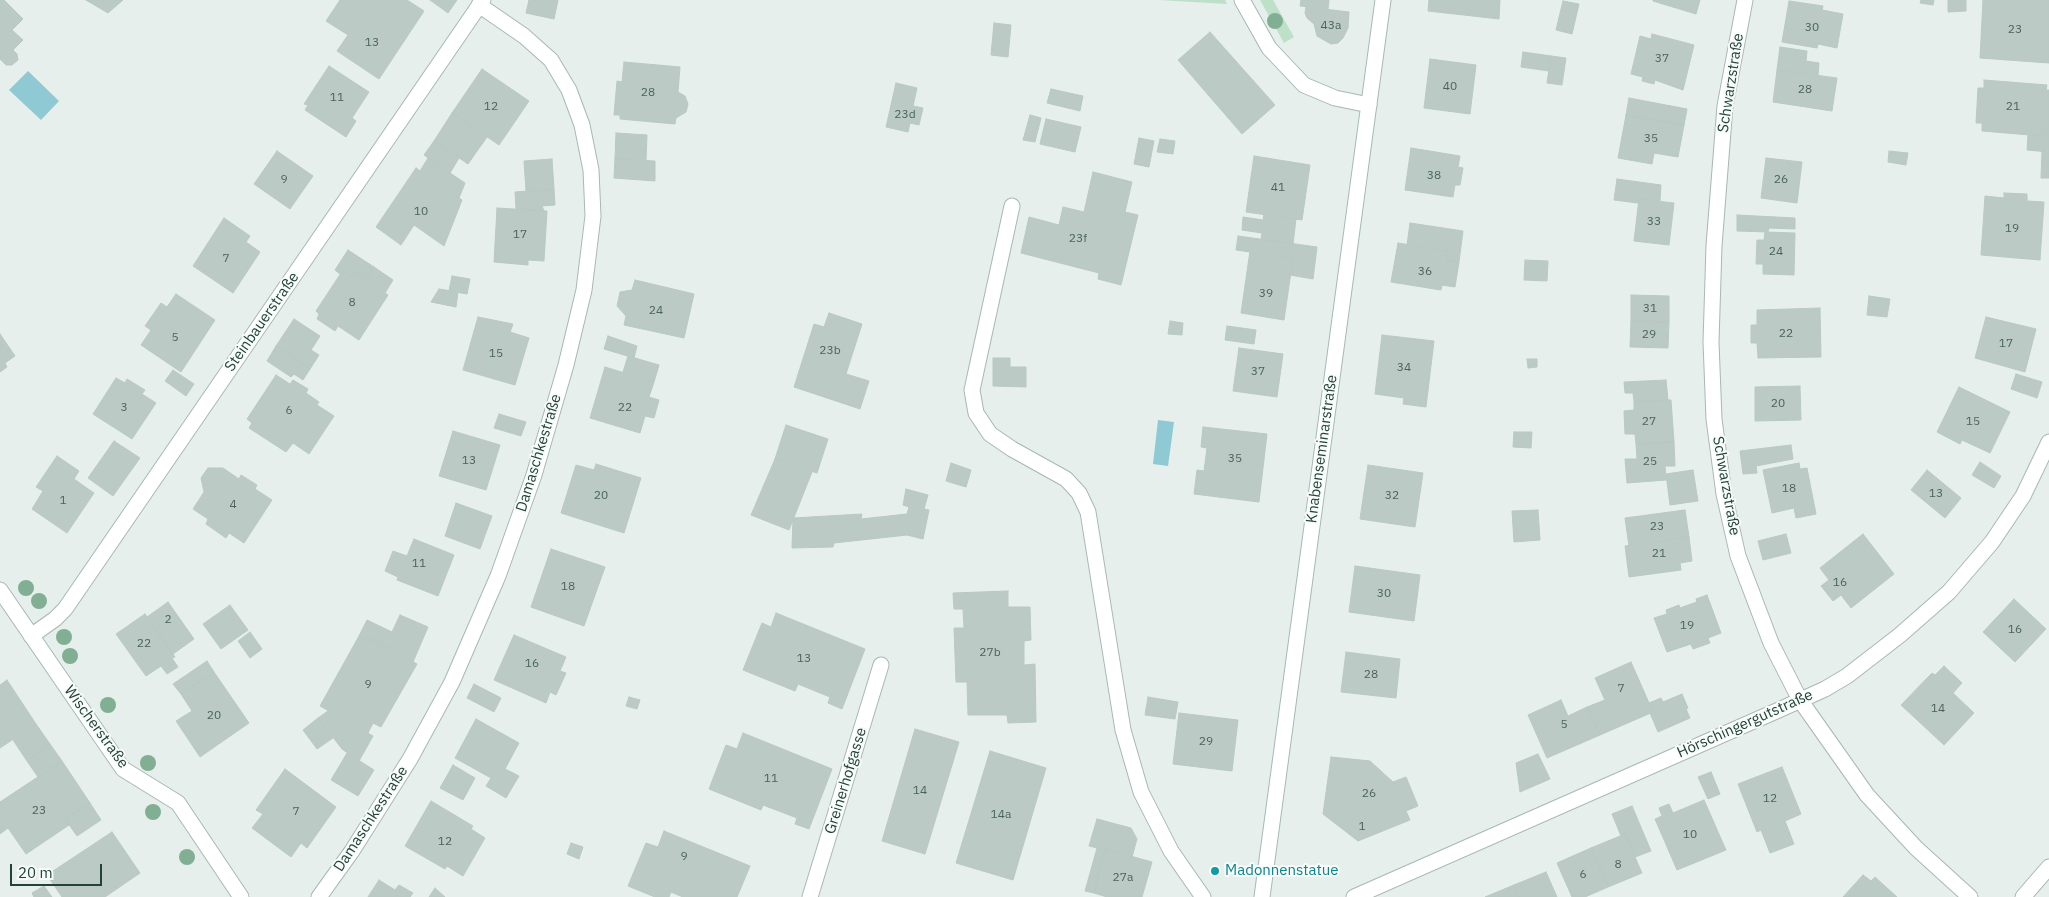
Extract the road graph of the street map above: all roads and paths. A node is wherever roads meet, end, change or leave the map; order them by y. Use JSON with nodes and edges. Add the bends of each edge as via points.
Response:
{"nodes":[{"id":1,"x":1242,"y":0,"type":"edge"},
{"id":2,"x":1383,"y":0,"type":"edge"},
{"id":3,"x":1745,"y":0,"type":"edge"},
{"id":4,"x":481,"y":3,"type":"edge"},
{"id":5,"x":1369,"y":105,"type":"junction"},
{"id":6,"x":1012,"y":206,"type":"dead end"},
{"id":7,"x":2049,"y":442,"type":"edge"},
{"id":8,"x":0,"y":590,"type":"edge"},
{"id":9,"x":31,"y":636,"type":"junction"},
{"id":10,"x":881,"y":665,"type":"dead end"},
{"id":11,"x":1800,"y":700,"type":"junction"},
{"id":12,"x":2049,"y":867,"type":"edge"},
{"id":13,"x":241,"y":897,"type":"edge"},
{"id":14,"x":319,"y":897,"type":"edge"},
{"id":15,"x":810,"y":897,"type":"edge"},
{"id":16,"x":1203,"y":897,"type":"edge"},
{"id":17,"x":1262,"y":897,"type":"edge"},
{"id":18,"x":1354,"y":897,"type":"edge"},
{"id":19,"x":1970,"y":897,"type":"edge"},
{"id":20,"x":2023,"y":897,"type":"edge"}],
"edges":[{"from":1,"to":5,"type":"street","via":[[1269,48],[1304,85],[1335,98]]},
{"from":2,"to":5,"type":"street","name":"Knabenseminarstraße"},
{"from":3,"to":11,"type":"street","name":"Schwarzstraße","via":[[1726,96],[1714,246],[1711,342],[1714,419],[1724,494],[1740,562],[1771,643]]},
{"from":4,"to":9,"type":"street","name":"Steinbauerstraße","via":[[65,609]]},
{"from":4,"to":14,"type":"street","name":"Damaschkestraße","via":[[551,60],[569,90],[582,125],[591,170],[593,216],[584,290],[534,474],[498,576],[466,652],[410,759]]},
{"from":5,"to":17,"type":"street","name":"Knabenseminarstraße"},
{"from":6,"to":16,"type":"street","via":[[972,390],[976,413],[990,434],[1066,479],[1080,493],[1088,512],[1123,730],[1141,792],[1170,851]]},
{"from":7,"to":11,"type":"street","name":"Hörschingergutstraße","via":[[2022,496],[1992,542],[1949,592],[1847,676]]},
{"from":8,"to":9,"type":"street","name":"Wischerstraße"},
{"from":9,"to":13,"type":"street","name":"Wischerstraße","via":[[123,770],[178,803]]},
{"from":10,"to":15,"type":"street","name":"Greinerhofgasse"},
{"from":11,"to":18,"type":"street","name":"Hörschingergutstraße"},
{"from":11,"to":19,"type":"street","name":"Schwarzstraße","via":[[1868,795],[1916,848]]},
{"from":12,"to":20,"type":"street"}]}
